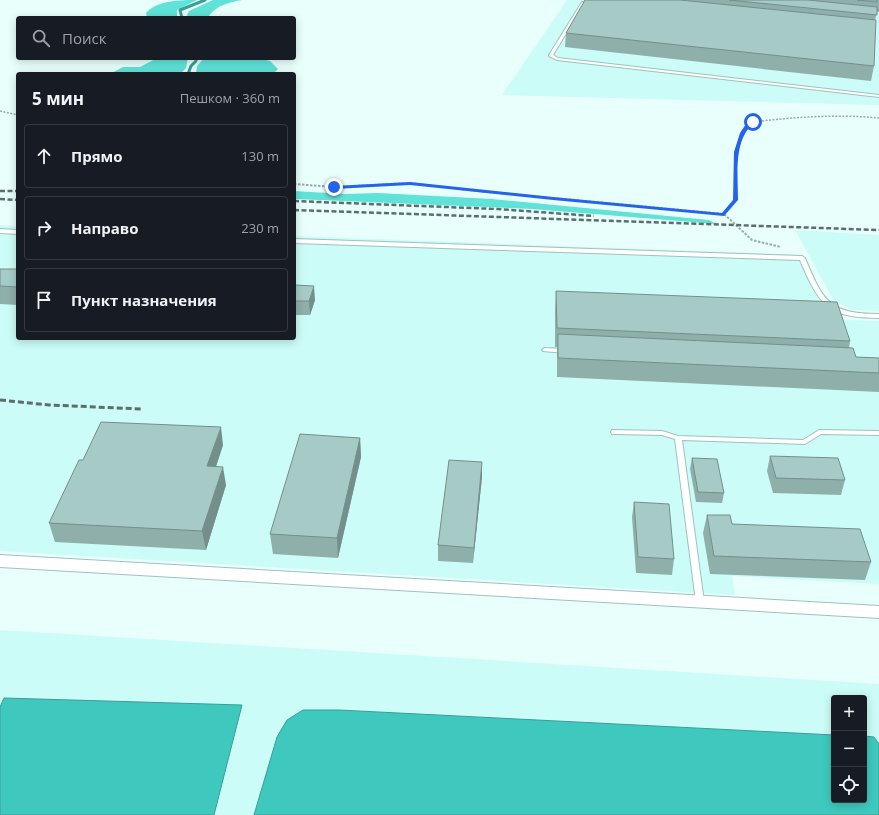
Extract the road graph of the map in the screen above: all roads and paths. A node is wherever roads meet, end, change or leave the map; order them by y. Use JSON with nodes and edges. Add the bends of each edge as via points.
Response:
{"nodes":[{"id":1,"x":600,"y":2,"type":"edge"},
{"id":2,"x":879,"y":91,"type":"edge"},
{"id":3,"x":854,"y":94,"type":"junction"},
{"id":4,"x":879,"y":96,"type":"edge"},
{"id":5,"x":0,"y":111,"type":"edge"},
{"id":6,"x":16,"y":115,"type":"edge"},
{"id":7,"x":879,"y":118,"type":"edge"},
{"id":8,"x":296,"y":184,"type":"edge"},
{"id":9,"x":724,"y":214,"type":"junction"},
{"id":10,"x":0,"y":231,"type":"edge"},
{"id":11,"x":16,"y":232,"type":"edge"},
{"id":12,"x":296,"y":241,"type":"edge"},
{"id":13,"x":802,"y":258,"type":"junction"},
{"id":14,"x":879,"y":316,"type":"edge"},
{"id":15,"x":545,"y":350,"type":"dead end"},
{"id":16,"x":569,"y":351,"type":"edge"},
{"id":17,"x":615,"y":432,"type":"dead end"},
{"id":18,"x":879,"y":433,"type":"edge"},
{"id":19,"x":678,"y":438,"type":"junction"},
{"id":20,"x":0,"y":561,"type":"edge"},
{"id":21,"x":700,"y":602,"type":"junction"},
{"id":22,"x":879,"y":612,"type":"edge"}],
"edges":[{"from":1,"to":3,"type":"lane","via":[[583,3],[552,57]]},
{"from":2,"to":3,"type":"lane"},
{"from":3,"to":4,"type":"lane"},
{"from":5,"to":6,"type":"path"},
{"from":7,"to":9,"type":"path","via":[[818,116],[753,122],[747,125],[736,152],[735,200]]},
{"from":8,"to":9,"type":"path","via":[[334,187],[410,183],[500,194]]},
{"from":9,"to":13,"type":"path","via":[[752,240],[784,248]]},
{"from":10,"to":11,"type":"lane"},
{"from":12,"to":13,"type":"lane"},
{"from":13,"to":14,"type":"lane","via":[[820,296],[827,303],[846,314]]},
{"from":15,"to":16,"type":"lane"},
{"from":17,"to":19,"type":"lane","via":[[662,433]]},
{"from":18,"to":19,"type":"lane","via":[[819,432],[805,442]]},
{"from":19,"to":21,"type":"lane"},
{"from":20,"to":21,"type":"street"},
{"from":21,"to":22,"type":"street"}]}
